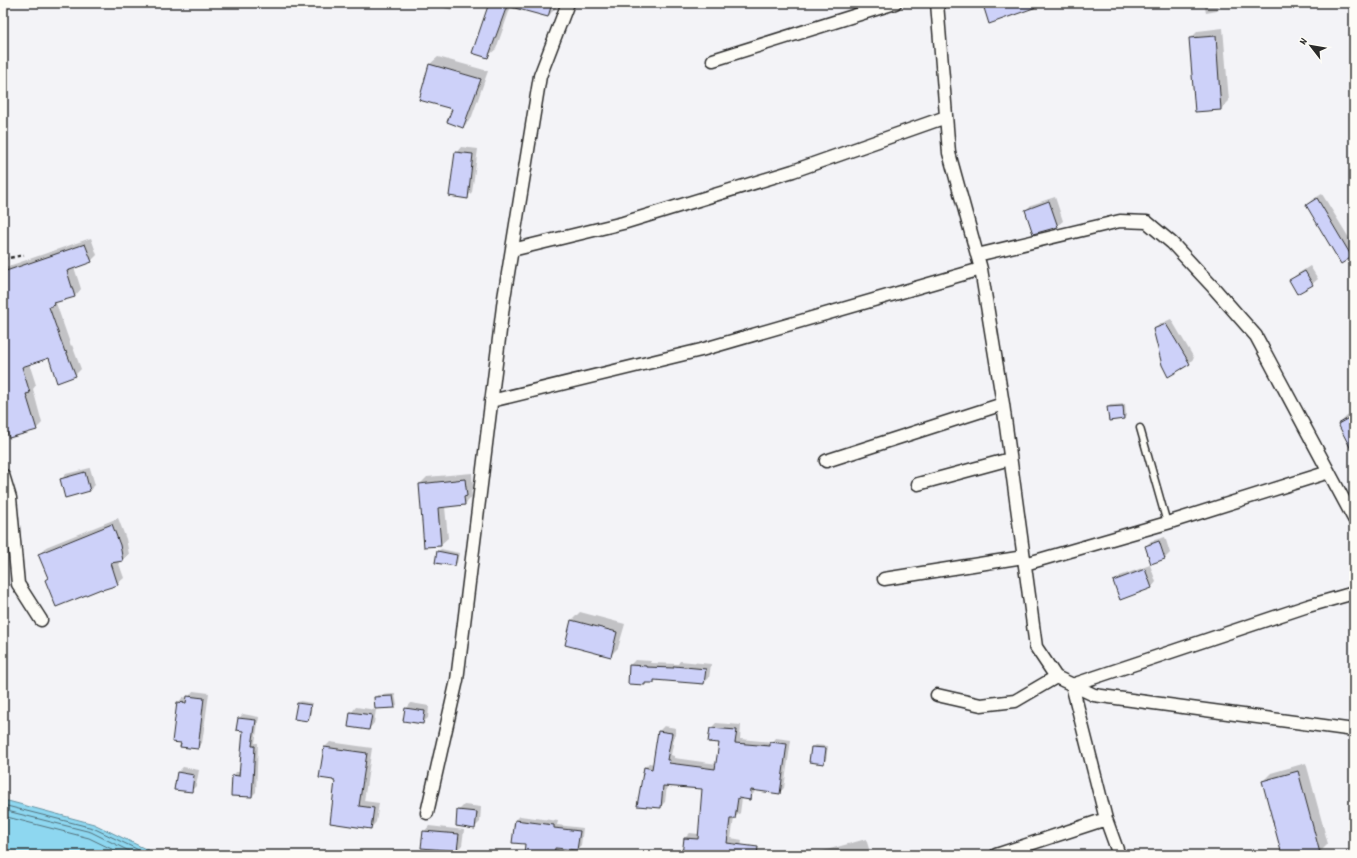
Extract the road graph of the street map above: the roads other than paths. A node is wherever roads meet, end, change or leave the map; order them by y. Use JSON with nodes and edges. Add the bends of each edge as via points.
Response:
{"nodes":[{"id":1,"x":568,"y":3,"type":"edge"},
{"id":2,"x":894,"y":3,"type":"edge"},
{"id":3,"x":937,"y":3,"type":"edge"},
{"id":4,"x":713,"y":60,"type":"dead end"},
{"id":5,"x":946,"y":117,"type":"junction"},
{"id":6,"x":512,"y":250,"type":"junction"},
{"id":7,"x":978,"y":255,"type":"junction"},
{"id":8,"x":981,"y":269,"type":"junction"},
{"id":9,"x":491,"y":401,"type":"junction"},
{"id":10,"x":1003,"y":404,"type":"junction"},
{"id":11,"x":1140,"y":428,"type":"dead end"},
{"id":12,"x":1010,"y":459,"type":"junction"},
{"id":13,"x":826,"y":461,"type":"dead end"},
{"id":14,"x":1329,"y":472,"type":"junction"},
{"id":15,"x":3,"y":475,"type":"edge"},
{"id":16,"x":918,"y":484,"type":"dead end"},
{"id":17,"x":1354,"y":519,"type":"edge"},
{"id":18,"x":1167,"y":523,"type":"junction"},
{"id":19,"x":1025,"y":560,"type":"junction"},
{"id":20,"x":884,"y":579,"type":"dead end"},
{"id":21,"x":1354,"y":593,"type":"edge"},
{"id":22,"x":41,"y":620,"type":"dead end"},
{"id":23,"x":1056,"y":677,"type":"junction"},
{"id":24,"x":1072,"y":684,"type":"junction"},
{"id":25,"x":937,"y":695,"type":"dead end"},
{"id":26,"x":1354,"y":730,"type":"edge"},
{"id":27,"x":427,"y":813,"type":"dead end"},
{"id":28,"x":1106,"y":819,"type":"junction"},
{"id":29,"x":996,"y":855,"type":"edge"},
{"id":30,"x":1119,"y":855,"type":"edge"}],
"edges":[{"from":1,"to":6,"type":"street","via":[[540,76]]},
{"from":2,"to":4,"type":"street"},
{"from":3,"to":5,"type":"street"},
{"from":5,"to":6,"type":"street","via":[[778,176],[623,223]]},
{"from":5,"to":7,"type":"street","via":[[949,153]]},
{"from":6,"to":9,"type":"street"},
{"from":7,"to":8,"type":"street"},
{"from":7,"to":14,"type":"street","via":[[1120,221],[1147,222],[1172,244],[1256,336]]},
{"from":8,"to":9,"type":"street","via":[[701,350]]},
{"from":8,"to":10,"type":"street"},
{"from":9,"to":27,"type":"street","via":[[456,680]]},
{"from":10,"to":12,"type":"street"},
{"from":10,"to":13,"type":"street"},
{"from":11,"to":18,"type":"lane"},
{"from":12,"to":16,"type":"street"},
{"from":12,"to":19,"type":"street"},
{"from":14,"to":17,"type":"street"},
{"from":14,"to":18,"type":"street"},
{"from":15,"to":22,"type":"street","via":[[10,498],[18,584]]},
{"from":18,"to":19,"type":"street"},
{"from":19,"to":20,"type":"street"},
{"from":19,"to":23,"type":"street","via":[[1036,647]]},
{"from":21,"to":24,"type":"street","via":[[1300,608]]},
{"from":23,"to":24,"type":"street"},
{"from":23,"to":25,"type":"street","via":[[1015,700],[982,705]]},
{"from":24,"to":26,"type":"street","via":[[1094,695]]},
{"from":24,"to":28,"type":"street"},
{"from":28,"to":29,"type":"street"},
{"from":28,"to":30,"type":"street"}]}
